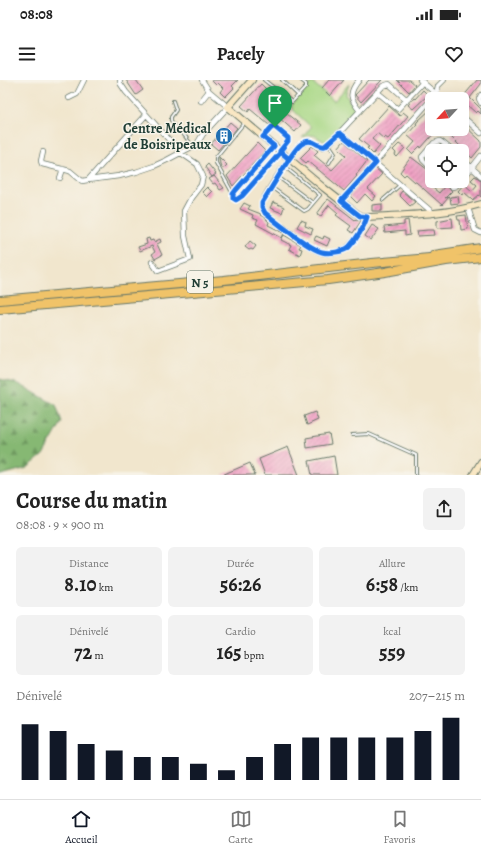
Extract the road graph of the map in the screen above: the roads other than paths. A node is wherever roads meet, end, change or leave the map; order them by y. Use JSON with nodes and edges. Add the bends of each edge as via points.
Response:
{"nodes":[{"id":1,"x":84,"y":80,"type":"edge"},
{"id":2,"x":120,"y":80,"type":"edge"},
{"id":3,"x":202,"y":80,"type":"edge"},
{"id":4,"x":252,"y":80,"type":"edge"},
{"id":5,"x":264,"y":80,"type":"edge"},
{"id":6,"x":282,"y":80,"type":"edge"},
{"id":7,"x":301,"y":80,"type":"edge"},
{"id":8,"x":359,"y":80,"type":"edge"},
{"id":9,"x":444,"y":80,"type":"edge"},
{"id":10,"x":422,"y":81,"type":"edge"},
{"id":11,"x":209,"y":91,"type":"junction"},
{"id":12,"x":377,"y":92,"type":"junction"},
{"id":13,"x":434,"y":92,"type":"edge"},
{"id":14,"x":436,"y":92,"type":"edge"},
{"id":15,"x":481,"y":95,"type":"edge"},
{"id":16,"x":299,"y":96,"type":"junction"},
{"id":17,"x":69,"y":98,"type":"dead end"},
{"id":18,"x":407,"y":100,"type":"junction"},
{"id":19,"x":173,"y":101,"type":"dead end"},
{"id":20,"x":201,"y":101,"type":"dead end"},
{"id":21,"x":481,"y":103,"type":"edge"},
{"id":22,"x":228,"y":107,"type":"junction"},
{"id":23,"x":425,"y":107,"type":"edge"},
{"id":24,"x":360,"y":111,"type":"junction"},
{"id":25,"x":146,"y":116,"type":"junction"},
{"id":26,"x":246,"y":122,"type":"junction"},
{"id":27,"x":469,"y":122,"type":"edge"},
{"id":28,"x":340,"y":133,"type":"junction"},
{"id":29,"x":481,"y":133,"type":"edge"},
{"id":30,"x":263,"y":137,"type":"junction"},
{"id":31,"x":329,"y":144,"type":"junction"},
{"id":32,"x":434,"y":144,"type":"edge"},
{"id":33,"x":444,"y":144,"type":"edge"},
{"id":34,"x":192,"y":146,"type":"junction"},
{"id":35,"x":274,"y":146,"type":"junction"},
{"id":36,"x":43,"y":152,"type":"dead end"},
{"id":37,"x":280,"y":152,"type":"junction"},
{"id":38,"x":181,"y":153,"type":"junction"},
{"id":39,"x":425,"y":154,"type":"edge"},
{"id":40,"x":481,"y":156,"type":"edge"},
{"id":41,"x":289,"y":159,"type":"junction"},
{"id":42,"x":425,"y":162,"type":"edge"},
{"id":43,"x":329,"y":163,"type":"dead end"},
{"id":44,"x":376,"y":163,"type":"junction"},
{"id":45,"x":469,"y":165,"type":"edge"},
{"id":46,"x":284,"y":166,"type":"junction"},
{"id":47,"x":472,"y":168,"type":"junction"},
{"id":48,"x":62,"y":169,"type":"junction"},
{"id":49,"x":469,"y":171,"type":"edge"},
{"id":50,"x":481,"y":176,"type":"edge"},
{"id":51,"x":278,"y":177,"type":"junction"},
{"id":52,"x":60,"y":178,"type":"dead end"},
{"id":53,"x":88,"y":180,"type":"junction"},
{"id":54,"x":401,"y":185,"type":"junction"},
{"id":55,"x":270,"y":188,"type":"junction"},
{"id":56,"x":325,"y":189,"type":"junction"},
{"id":57,"x":233,"y":194,"type":"junction"},
{"id":58,"x":320,"y":195,"type":"junction"},
{"id":59,"x":383,"y":200,"type":"dead end"},
{"id":60,"x":341,"y":201,"type":"junction"},
{"id":61,"x":313,"y":204,"type":"junction"},
{"id":62,"x":481,"y":204,"type":"edge"},
{"id":63,"x":468,"y":208,"type":"junction"},
{"id":64,"x":432,"y":212,"type":"junction"},
{"id":65,"x":367,"y":217,"type":"junction"},
{"id":66,"x":481,"y":233,"type":"edge"},
{"id":67,"x":481,"y":248,"type":"edge"},
{"id":68,"x":481,"y":253,"type":"edge"},
{"id":69,"x":481,"y":257,"type":"edge"},
{"id":70,"x":152,"y":262,"type":"dead end"},
{"id":71,"x":481,"y":262,"type":"edge"},
{"id":72,"x":402,"y":265,"type":"junction"},
{"id":73,"x":0,"y":300,"type":"edge"},
{"id":74,"x":0,"y":309,"type":"edge"},
{"id":75,"x":352,"y":435,"type":"dead end"},
{"id":76,"x":481,"y":462,"type":"edge"},
{"id":77,"x":416,"y":475,"type":"edge"},
{"id":78,"x":474,"y":475,"type":"edge"}],
"edges":[{"from":1,"to":17,"type":"street","via":[[77,94]]},
{"from":2,"to":25,"type":"street","via":[[126,92]]},
{"from":3,"to":11,"type":"street"},
{"from":4,"to":22,"type":"street"},
{"from":5,"to":16,"type":"lane","via":[[291,102]]},
{"from":6,"to":16,"type":"lane"},
{"from":7,"to":16,"type":"lane","via":[[306,86]]},
{"from":8,"to":24,"type":"street","via":[[352,90],[352,96]]},
{"from":9,"to":14,"type":"street"},
{"from":10,"to":13,"type":"street"},
{"from":10,"to":18,"type":"street"},
{"from":11,"to":20,"type":"street"},
{"from":11,"to":22,"type":"street"},
{"from":12,"to":18,"type":"street","via":[[389,84]]},
{"from":12,"to":18,"type":"street","via":[[398,110]]},
{"from":12,"to":24,"type":"street"},
{"from":15,"to":21,"type":"street"},
{"from":19,"to":34,"type":"lane","via":[[176,110],[171,116],[173,125]]},
{"from":22,"to":26,"type":"street"},
{"from":22,"to":34,"type":"street","via":[[197,144]]},
{"from":23,"to":44,"type":"street"},
{"from":24,"to":28,"type":"street"},
{"from":25,"to":38,"type":"street"},
{"from":25,"to":53,"type":"street"},
{"from":26,"to":30,"type":"street"},
{"from":26,"to":57,"type":"lane","via":[[216,157],[216,163]]},
{"from":27,"to":29,"type":"street"},
{"from":28,"to":31,"type":"street"},
{"from":28,"to":44,"type":"street"},
{"from":30,"to":35,"type":"street"},
{"from":30,"to":37,"type":"lane","via":[[274,127],[288,138]]},
{"from":31,"to":41,"type":"street","via":[[323,147],[305,142]]},
{"from":31,"to":43,"type":"lane","via":[[336,153]]},
{"from":32,"to":33,"type":"street","via":[[440,141]]},
{"from":34,"to":38,"type":"street"},
{"from":35,"to":37,"type":"street"},
{"from":35,"to":57,"type":"lane"},
{"from":36,"to":48,"type":"street","via":[[42,164]]},
{"from":37,"to":41,"type":"street"},
{"from":37,"to":57,"type":"lane","via":[[239,199],[235,200]]},
{"from":38,"to":53,"type":"street","via":[[136,172]]},
{"from":38,"to":70,"type":"street","via":[[197,164],[203,176],[201,185],[184,211],[185,236],[190,259],[158,271]]},
{"from":39,"to":42,"type":"street","via":[[422,157]]},
{"from":40,"to":47,"type":"street"},
{"from":41,"to":46,"type":"street"},
{"from":41,"to":56,"type":"street"},
{"from":44,"to":54,"type":"street"},
{"from":44,"to":60,"type":"street"},
{"from":45,"to":47,"type":"street"},
{"from":46,"to":51,"type":"street"},
{"from":46,"to":58,"type":"lane"},
{"from":47,"to":49,"type":"street"},
{"from":47,"to":50,"type":"street"},
{"from":48,"to":52,"type":"street"},
{"from":48,"to":53,"type":"street","via":[[72,172],[82,181]]},
{"from":51,"to":55,"type":"street"},
{"from":51,"to":61,"type":"lane"},
{"from":54,"to":59,"type":"lane"},
{"from":54,"to":64,"type":"street"},
{"from":55,"to":61,"type":"lane","via":[[304,211]]},
{"from":55,"to":65,"type":"street","via":[[262,203],[265,213],[310,247],[321,252],[347,248]]},
{"from":56,"to":58,"type":"lane"},
{"from":56,"to":60,"type":"street"},
{"from":58,"to":61,"type":"lane"},
{"from":60,"to":65,"type":"street","via":[[360,216]]},
{"from":62,"to":63,"type":"street"},
{"from":63,"to":64,"type":"street"},
{"from":63,"to":66,"type":"street","via":[[475,230]]},
{"from":64,"to":65,"type":"street"},
{"from":67,"to":72,"type":"highway","via":[[462,250]]},
{"from":68,"to":72,"type":"highway","number":"N 5"},
{"from":69,"to":72,"type":"highway","number":"N 5"},
{"from":71,"to":72,"type":"highway"},
{"from":72,"to":73,"type":"highway","number":"N 5","via":[[372,263],[224,280]]},
{"from":72,"to":74,"type":"highway","number":"N 5","via":[[328,280]]},
{"from":75,"to":77,"type":"lane","via":[[369,434],[416,456]]},
{"from":76,"to":78,"type":"street"}]}
